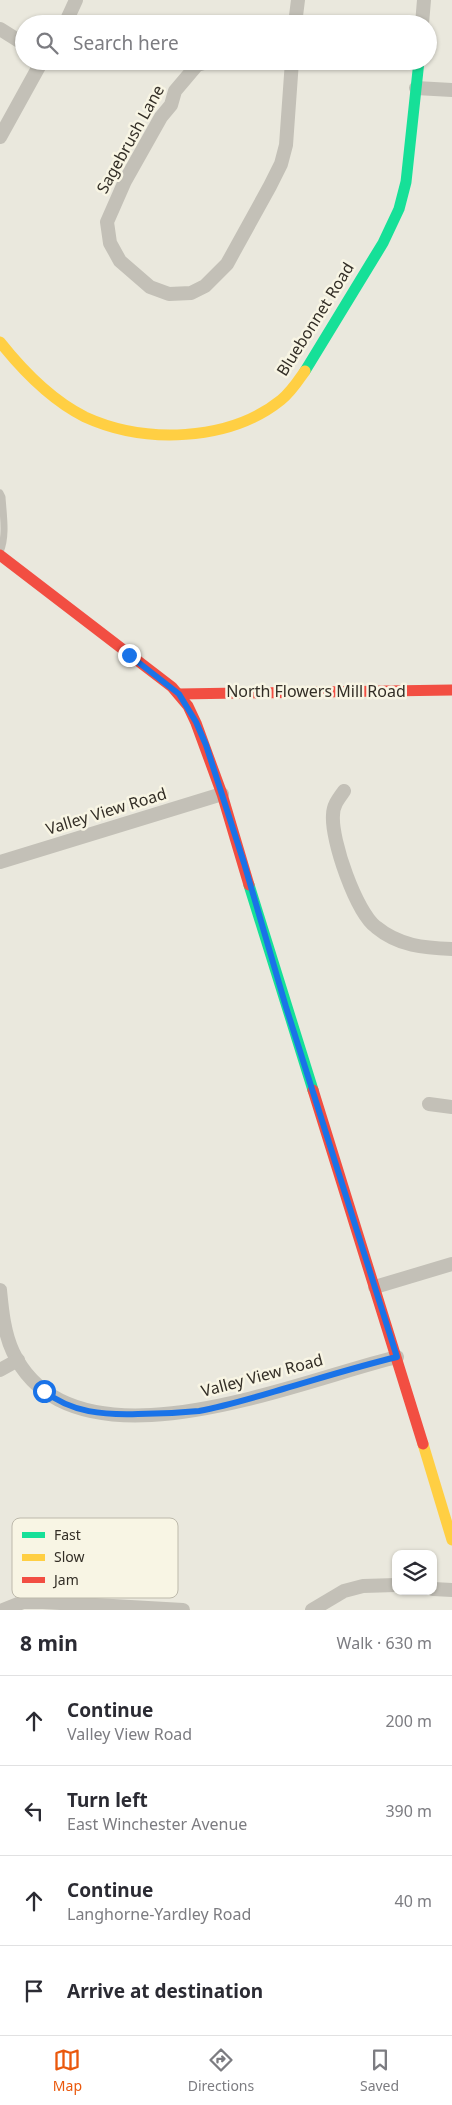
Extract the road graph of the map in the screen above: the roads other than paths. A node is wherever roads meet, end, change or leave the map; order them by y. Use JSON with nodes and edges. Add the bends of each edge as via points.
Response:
{"nodes":[{"id":1,"x":76,"y":0,"type":"edge"},
{"id":2,"x":298,"y":0,"type":"edge"},
{"id":3,"x":424,"y":0,"type":"edge"},
{"id":4,"x":69,"y":15,"type":"edge"},
{"id":5,"x":296,"y":15,"type":"edge"},
{"id":6,"x":423,"y":15,"type":"edge"},
{"id":7,"x":0,"y":30,"type":"edge"},
{"id":8,"x":15,"y":39,"type":"edge"},
{"id":9,"x":37,"y":70,"type":"edge"},
{"id":10,"x":193,"y":70,"type":"edge"},
{"id":11,"x":291,"y":70,"type":"edge"},
{"id":12,"x":418,"y":70,"type":"edge"},
{"id":13,"x":416,"y":88,"type":"junction"},
{"id":14,"x":452,"y":90,"type":"edge"},
{"id":15,"x":0,"y":136,"type":"edge"},
{"id":16,"x":0,"y":342,"type":"edge"},
{"id":17,"x":0,"y":493,"type":"edge"},
{"id":18,"x":0,"y":554,"type":"edge"},
{"id":19,"x":452,"y":690,"type":"edge"},
{"id":20,"x":179,"y":694,"type":"junction"},
{"id":21,"x":344,"y":791,"type":"dead end"},
{"id":22,"x":222,"y":794,"type":"junction"},
{"id":23,"x":0,"y":862,"type":"edge"},
{"id":24,"x":452,"y":948,"type":"edge"},
{"id":25,"x":429,"y":1104,"type":"dead end"},
{"id":26,"x":452,"y":1107,"type":"edge"},
{"id":27,"x":452,"y":1264,"type":"edge"},
{"id":28,"x":375,"y":1287,"type":"junction"},
{"id":29,"x":0,"y":1290,"type":"edge"},
{"id":30,"x":397,"y":1357,"type":"junction"},
{"id":31,"x":18,"y":1360,"type":"junction"},
{"id":32,"x":0,"y":1370,"type":"edge"},
{"id":33,"x":452,"y":1540,"type":"edge"},
{"id":34,"x":392,"y":1586,"type":"edge"},
{"id":35,"x":437,"y":1589,"type":"edge"},
{"id":36,"x":452,"y":1590,"type":"edge"},
{"id":37,"x":154,"y":1609,"type":"edge"},
{"id":38,"x":4,"y":1610,"type":"edge"},
{"id":39,"x":183,"y":1610,"type":"edge"},
{"id":40,"x":314,"y":1610,"type":"edge"}],
"edges":[{"from":1,"to":4,"type":"street"},
{"from":2,"to":5,"type":"street"},
{"from":3,"to":6,"type":"street"},
{"from":7,"to":8,"type":"street"},
{"from":9,"to":15,"type":"street"},
{"from":10,"to":11,"type":"street","name":"Sagebrush Lane","via":[[161,117],[125,181],[107,222],[110,243],[120,261],[150,287],[169,294],[191,293],[205,286],[226,264],[270,186],[286,145]]},
{"from":12,"to":13,"type":"main road","name":"Bluebonnet Road"},
{"from":13,"to":14,"type":"street"},
{"from":13,"to":16,"type":"main road","name":"Bluebonnet Road","via":[[405,184],[394,221],[295,385],[271,407],[206,432],[131,432],[92,420],[63,404],[23,370]]},
{"from":17,"to":18,"type":"lane","via":[[4,524]]},
{"from":18,"to":20,"type":"main road"},
{"from":19,"to":20,"type":"main road","name":"North Flowers Mill Road"},
{"from":20,"to":22,"type":"main road","via":[[196,722]]},
{"from":21,"to":24,"type":"street","via":[[335,805],[334,828],[358,906],[375,927],[402,943]]},
{"from":22,"to":23,"type":"street","name":"Valley View Road"},
{"from":22,"to":28,"type":"main road"},
{"from":25,"to":26,"type":"street"},
{"from":27,"to":28,"type":"street"},
{"from":28,"to":30,"type":"main road"},
{"from":29,"to":31,"type":"street","name":"Valley View Road","via":[[8,1337]]},
{"from":30,"to":31,"type":"street","name":"Valley View Road","via":[[200,1410],[114,1415],[79,1410],[53,1398],[30,1377]]},
{"from":30,"to":33,"type":"main road"},
{"from":31,"to":32,"type":"street"},
{"from":34,"to":40,"type":"street","via":[[363,1586],[344,1591]]},
{"from":35,"to":36,"type":"street"},
{"from":37,"to":38,"type":"street","via":[[23,1602]]},
{"from":37,"to":39,"type":"street"}]}
